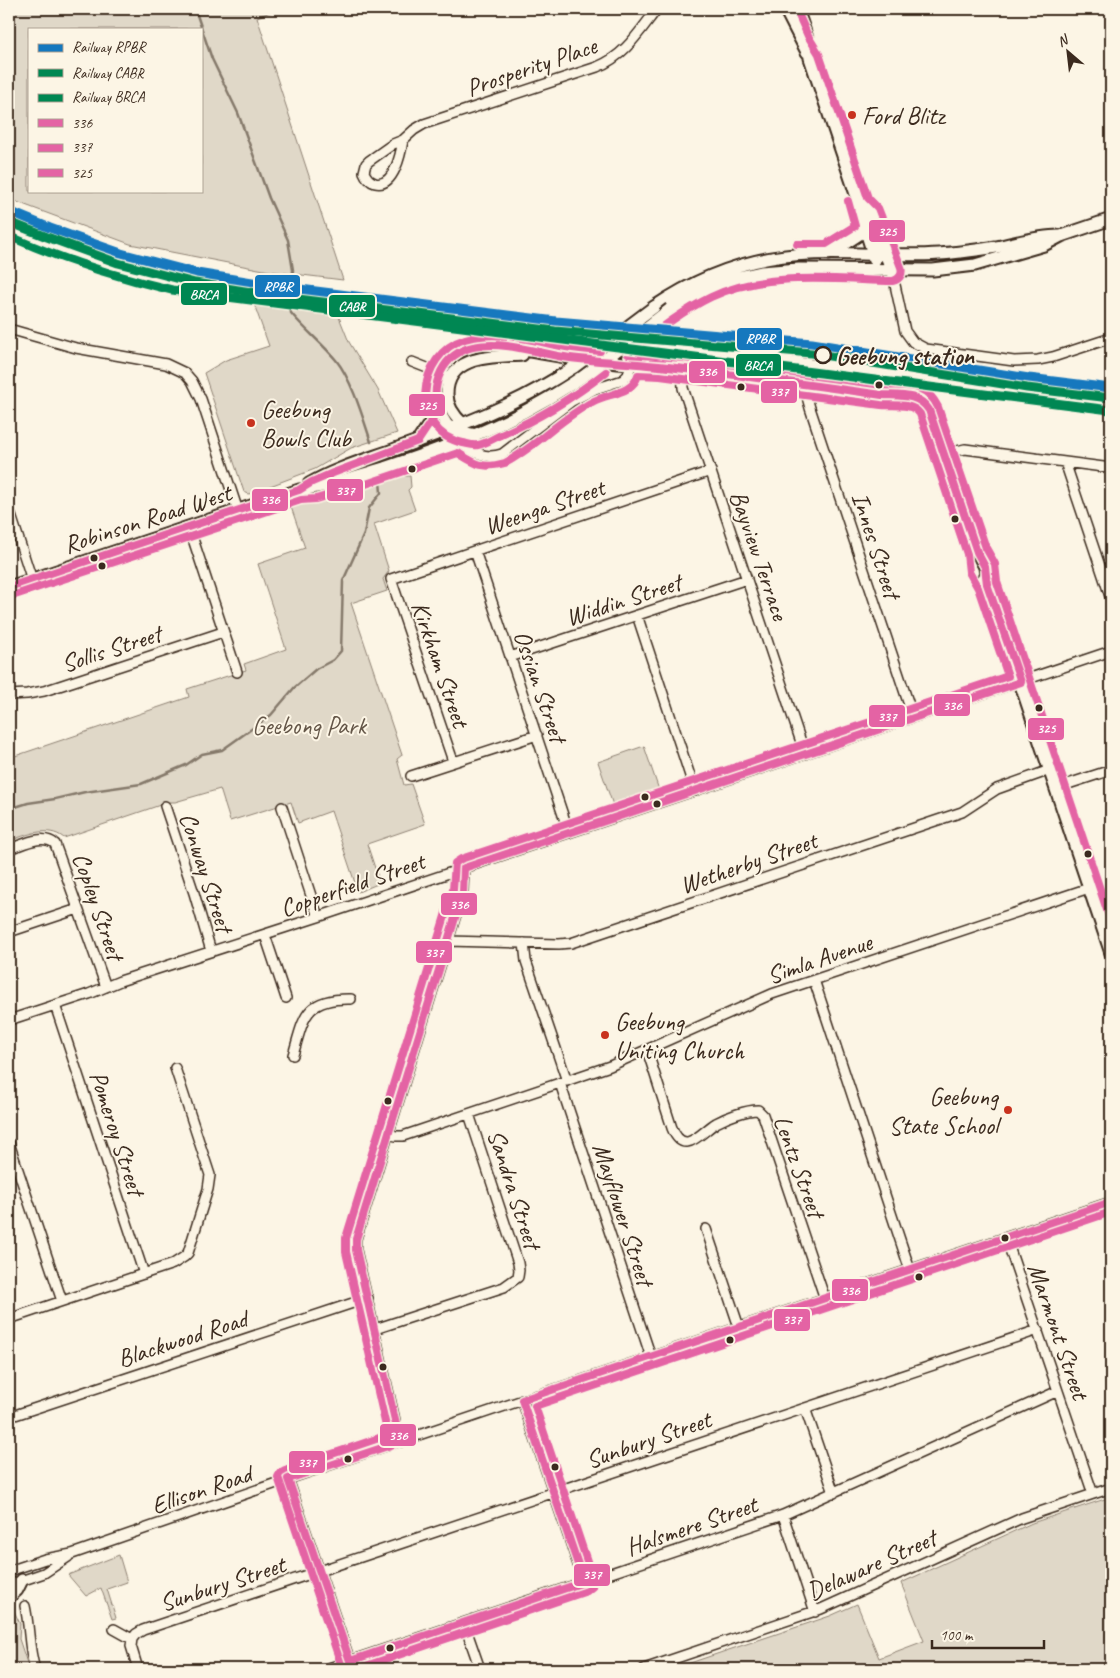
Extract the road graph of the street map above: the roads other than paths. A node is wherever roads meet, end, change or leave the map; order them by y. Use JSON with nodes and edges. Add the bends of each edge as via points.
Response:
{"nodes":[{"id":1,"x":656,"y":9,"type":"edge"},
{"id":2,"x":785,"y":9,"type":"edge"},
{"id":3,"x":797,"y":9,"type":"edge"},
{"id":4,"x":810,"y":58,"type":"junction"},
{"id":5,"x":403,"y":140,"type":"junction"},
{"id":6,"x":859,"y":203,"type":"junction"},
{"id":7,"x":1111,"y":219,"type":"edge"},
{"id":8,"x":866,"y":230,"type":"junction"},
{"id":9,"x":1061,"y":236,"type":"junction"},
{"id":10,"x":829,"y":254,"type":"junction"},
{"id":11,"x":873,"y":254,"type":"junction"},
{"id":12,"x":886,"y":254,"type":"junction"},
{"id":13,"x":879,"y":271,"type":"junction"},
{"id":14,"x":892,"y":271,"type":"junction"},
{"id":15,"x":9,"y":329,"type":"edge"},
{"id":16,"x":1111,"y":338,"type":"edge"},
{"id":17,"x":541,"y":354,"type":"junction"},
{"id":18,"x":412,"y":362,"type":"dead end"},
{"id":19,"x":631,"y":364,"type":"junction"},
{"id":20,"x":682,"y":368,"type":"junction"},
{"id":21,"x":440,"y":372,"type":"junction"},
{"id":22,"x":452,"y":378,"type":"junction"},
{"id":23,"x":808,"y":385,"type":"junction"},
{"id":24,"x":438,"y":411,"type":"junction"},
{"id":25,"x":463,"y":424,"type":"junction"},
{"id":26,"x":451,"y":429,"type":"junction"},
{"id":27,"x":476,"y":435,"type":"junction"},
{"id":28,"x":418,"y":441,"type":"junction"},
{"id":29,"x":459,"y":442,"type":"junction"},
{"id":30,"x":944,"y":454,"type":"junction"},
{"id":31,"x":1065,"y":462,"type":"junction"},
{"id":32,"x":1111,"y":468,"type":"edge"},
{"id":33,"x":711,"y":471,"type":"junction"},
{"id":34,"x":299,"y":490,"type":"junction"},
{"id":35,"x":9,"y":509,"type":"edge"},
{"id":36,"x":238,"y":511,"type":"junction"},
{"id":37,"x":189,"y":527,"type":"junction"},
{"id":38,"x":474,"y":551,"type":"junction"},
{"id":39,"x":391,"y":579,"type":"joint"},
{"id":40,"x":747,"y":579,"type":"junction"},
{"id":41,"x":32,"y":580,"type":"junction"},
{"id":42,"x":9,"y":587,"type":"edge"},
{"id":43,"x":1111,"y":599,"type":"edge"},
{"id":44,"x":637,"y":615,"type":"junction"},
{"id":45,"x":224,"y":632,"type":"junction"},
{"id":46,"x":1111,"y":651,"type":"edge"},
{"id":47,"x":510,"y":657,"type":"junction"},
{"id":48,"x":237,"y":672,"type":"dead end"},
{"id":49,"x":1021,"y":682,"type":"junction"},
{"id":50,"x":9,"y":695,"type":"edge"},
{"id":51,"x":913,"y":717,"type":"junction"},
{"id":52,"x":536,"y":735,"type":"junction"},
{"id":53,"x":805,"y":754,"type":"junction"},
{"id":54,"x":452,"y":762,"type":"junction"},
{"id":55,"x":1050,"y":770,"type":"junction"},
{"id":56,"x":1111,"y":770,"type":"edge"},
{"id":57,"x":411,"y":776,"type":"dead end"},
{"id":58,"x":1054,"y":786,"type":"junction"},
{"id":59,"x":695,"y":791,"type":"junction"},
{"id":60,"x":165,"y":806,"type":"dead end"},
{"id":61,"x":282,"y":807,"type":"dead end"},
{"id":62,"x":569,"y":833,"type":"junction"},
{"id":63,"x":9,"y":850,"type":"edge"},
{"id":64,"x":464,"y":868,"type":"junction"},
{"id":65,"x":1089,"y":888,"type":"junction"},
{"id":66,"x":78,"y":909,"type":"junction"},
{"id":67,"x":318,"y":917,"type":"junction"},
{"id":68,"x":9,"y":932,"type":"edge"},
{"id":69,"x":265,"y":934,"type":"junction"},
{"id":70,"x":448,"y":941,"type":"junction"},
{"id":71,"x":524,"y":943,"type":"junction"},
{"id":72,"x":211,"y":951,"type":"junction"},
{"id":73,"x":1111,"y":953,"type":"edge"},
{"id":74,"x":814,"y":980,"type":"junction"},
{"id":75,"x":106,"y":986,"type":"junction"},
{"id":76,"x":286,"y":998,"type":"dead end"},
{"id":77,"x":351,"y":999,"type":"dead end"},
{"id":78,"x":55,"y":1005,"type":"junction"},
{"id":79,"x":9,"y":1020,"type":"edge"},
{"id":80,"x":647,"y":1050,"type":"junction"},
{"id":81,"x":293,"y":1055,"type":"dead end"},
{"id":82,"x":175,"y":1068,"type":"dead end"},
{"id":83,"x":563,"y":1082,"type":"junction"},
{"id":84,"x":469,"y":1114,"type":"junction"},
{"id":85,"x":387,"y":1134,"type":"junction"},
{"id":86,"x":9,"y":1143,"type":"edge"},
{"id":87,"x":1111,"y":1202,"type":"edge"},
{"id":88,"x":706,"y":1229,"type":"dead end"},
{"id":89,"x":1006,"y":1238,"type":"junction"},
{"id":90,"x":910,"y":1270,"type":"junction"},
{"id":91,"x":144,"y":1274,"type":"junction"},
{"id":92,"x":368,"y":1298,"type":"junction"},
{"id":93,"x":825,"y":1299,"type":"junction"},
{"id":94,"x":62,"y":1301,"type":"junction"},
{"id":95,"x":9,"y":1319,"type":"edge"},
{"id":96,"x":739,"y":1327,"type":"junction"},
{"id":97,"x":374,"y":1329,"type":"junction"},
{"id":98,"x":1038,"y":1330,"type":"junction"},
{"id":99,"x":651,"y":1357,"type":"junction"},
{"id":100,"x":1058,"y":1391,"type":"junction"},
{"id":101,"x":522,"y":1400,"type":"junction"},
{"id":102,"x":805,"y":1408,"type":"junction"},
{"id":103,"x":9,"y":1417,"type":"edge"},
{"id":104,"x":400,"y":1442,"type":"junction"},
{"id":105,"x":288,"y":1479,"type":"junction"},
{"id":106,"x":1111,"y":1488,"type":"edge"},
{"id":107,"x":553,"y":1492,"type":"junction"},
{"id":108,"x":834,"y":1493,"type":"junction"},
{"id":109,"x":1092,"y":1494,"type":"junction"},
{"id":110,"x":782,"y":1515,"type":"junction"},
{"id":111,"x":72,"y":1554,"type":"junction"},
{"id":112,"x":9,"y":1571,"type":"edge"},
{"id":113,"x":319,"y":1571,"type":"junction"},
{"id":114,"x":22,"y":1580,"type":"junction"},
{"id":115,"x":584,"y":1582,"type":"junction"},
{"id":116,"x":9,"y":1584,"type":"edge"},
{"id":117,"x":9,"y":1597,"type":"edge"},
{"id":118,"x":25,"y":1606,"type":"dead end"},
{"id":119,"x":814,"y":1612,"type":"junction"},
{"id":120,"x":464,"y":1623,"type":"junction"},
{"id":121,"x":114,"y":1629,"type":"dead end"},
{"id":122,"x":132,"y":1639,"type":"junction"},
{"id":123,"x":350,"y":1661,"type":"junction"},
{"id":124,"x":35,"y":1669,"type":"edge"},
{"id":125,"x":138,"y":1669,"type":"edge"},
{"id":126,"x":326,"y":1669,"type":"edge"},
{"id":127,"x":480,"y":1669,"type":"edge"},
{"id":128,"x":644,"y":1669,"type":"edge"}],
"edges":[{"from":1,"to":5,"type":"street","name":"Prosperity Place","via":[[628,46],[604,64],[424,124]]},
{"from":2,"to":4,"type":"main road"},
{"from":3,"to":4,"type":"main road"},
{"from":4,"to":6,"type":"main road"},
{"from":5,"to":5,"type":"street","name":"Prosperity Place","via":[[392,176],[379,183],[369,180],[364,172],[366,164]]},
{"from":6,"to":8,"type":"main road"},
{"from":6,"to":12,"type":"main road","via":[[869,212]]},
{"from":7,"to":9,"type":"main road"},
{"from":8,"to":10,"type":"main road"},
{"from":8,"to":11,"type":"main road"},
{"from":9,"to":12,"type":"main road","name":"Robinson Road West","via":[[1042,236],[957,252]]},
{"from":9,"to":14,"type":"main road","name":"Robinson Road West","via":[[1044,245],[975,265],[945,270]]},
{"from":10,"to":11,"type":"main road","name":"Robinson Road West"},
{"from":10,"to":25,"type":"main road","name":"Robinson Road West","bridge":true,"via":[[778,256],[742,264],[694,282],[654,307],[555,380]]},
{"from":11,"to":12,"type":"main road","name":"Robinson Road West"},
{"from":11,"to":13,"type":"main road"},
{"from":12,"to":14,"type":"main road"},
{"from":13,"to":14,"type":"main road","name":"Robinson Road West"},
{"from":13,"to":27,"type":"main road","name":"Robinson Road West","bridge":true,"via":[[800,269],[748,274],[707,288],[670,309],[573,384],[532,409]]},
{"from":14,"to":16,"type":"street","via":[[903,326],[913,342],[926,349],[1026,361],[1053,358]]},
{"from":15,"to":36,"type":"street","via":[[76,348],[166,364],[185,373],[201,399]]},
{"from":17,"to":19,"type":"main road"},
{"from":17,"to":21,"type":"main road","via":[[500,346],[473,347],[455,354]]},
{"from":17,"to":22,"type":"main road","via":[[474,360],[459,368]]},
{"from":18,"to":21,"type":"street"},
{"from":19,"to":20,"type":"main road"},
{"from":19,"to":29,"type":"street","via":[[628,376],[623,380],[596,389],[566,405],[502,454],[482,456]]},
{"from":20,"to":23,"type":"main road"},
{"from":20,"to":33,"type":"street","name":"Bayview Terrace","via":[[684,388]]},
{"from":21,"to":22,"type":"street"},
{"from":21,"to":24,"type":"main road","via":[[435,390]]},
{"from":22,"to":25,"type":"main road","via":[[448,403]]},
{"from":23,"to":30,"type":"main road","via":[[912,396],[923,401]]},
{"from":23,"to":51,"type":"street","name":"Innes Street","via":[[810,408]]},
{"from":24,"to":26,"type":"main road"},
{"from":24,"to":28,"type":"main road"},
{"from":25,"to":26,"type":"main road","name":"Robinson Road West"},
{"from":26,"to":27,"type":"main road"},
{"from":26,"to":28,"type":"main road","name":"Robinson Road West"},
{"from":27,"to":29,"type":"main road","name":"Robinson Road West"},
{"from":28,"to":34,"type":"main road","name":"Robinson Road West","via":[[333,473]]},
{"from":29,"to":34,"type":"main road","name":"Robinson Road West","via":[[360,475]]},
{"from":30,"to":31,"type":"street","via":[[966,449]]},
{"from":30,"to":49,"type":"main road","via":[[985,567],[987,584]]},
{"from":31,"to":32,"type":"street"},
{"from":31,"to":43,"type":"street"},
{"from":33,"to":38,"type":"street","name":"Weenga Street"},
{"from":33,"to":40,"type":"street","name":"Bayview Terrace"},
{"from":34,"to":36,"type":"main road","name":"Robinson Road West"},
{"from":35,"to":41,"type":"street"},
{"from":36,"to":37,"type":"main road","name":"Robinson Road West"},
{"from":37,"to":41,"type":"main road","name":"Robinson Road West"},
{"from":37,"to":45,"type":"street"},
{"from":38,"to":39,"type":"street","name":"Weenga Street"},
{"from":38,"to":47,"type":"street","name":"Ossian Street"},
{"from":39,"to":54,"type":"street","name":"Kirkham Street"},
{"from":40,"to":44,"type":"street","name":"Widdin Street"},
{"from":40,"to":53,"type":"street","name":"Bayview Terrace"},
{"from":41,"to":42,"type":"main road","name":"Robinson Road West"},
{"from":44,"to":47,"type":"street","name":"Widdin Street"},
{"from":44,"to":59,"type":"street"},
{"from":45,"to":48,"type":"street"},
{"from":45,"to":50,"type":"street","name":"Sollis Street","via":[[44,691]]},
{"from":46,"to":49,"type":"street","name":"Copperfield Street"},
{"from":47,"to":52,"type":"street","name":"Ossian Street"},
{"from":49,"to":51,"type":"street","name":"Copperfield Street"},
{"from":49,"to":55,"type":"main road"},
{"from":51,"to":53,"type":"street","name":"Copperfield Street"},
{"from":52,"to":54,"type":"street"},
{"from":52,"to":62,"type":"street","name":"Ossian Street"},
{"from":53,"to":59,"type":"street","name":"Copperfield Street"},
{"from":54,"to":57,"type":"street"},
{"from":55,"to":58,"type":"main road"},
{"from":55,"to":71,"type":"street","name":"Wetherby Street","via":[[997,789],[962,812],[580,940],[559,944]]},
{"from":56,"to":58,"type":"street"},
{"from":58,"to":65,"type":"main road"},
{"from":59,"to":62,"type":"street","name":"Copperfield Street"},
{"from":60,"to":72,"type":"street","name":"Conway Street"},
{"from":61,"to":67,"type":"street"},
{"from":62,"to":64,"type":"street","name":"Copperfield Street"},
{"from":63,"to":66,"type":"street","name":"Copley Street","via":[[41,839],[51,840],[59,850]]},
{"from":64,"to":67,"type":"street","name":"Copperfield Street"},
{"from":64,"to":70,"type":"street","via":[[463,892]]},
{"from":65,"to":73,"type":"main road"},
{"from":65,"to":74,"type":"street","name":"Simla Avenue"},
{"from":66,"to":68,"type":"street"},
{"from":66,"to":75,"type":"street","name":"Copley Street"},
{"from":67,"to":69,"type":"street","name":"Copperfield Street"},
{"from":69,"to":72,"type":"street","name":"Copperfield Street"},
{"from":69,"to":76,"type":"street"},
{"from":70,"to":71,"type":"street","name":"Wetherby Street"},
{"from":70,"to":85,"type":"street"},
{"from":71,"to":83,"type":"street","name":"Mayflower Street","via":[[526,961]]},
{"from":72,"to":75,"type":"street","name":"Copperfield Street"},
{"from":74,"to":80,"type":"street","name":"Simla Avenue","via":[[758,1000]]},
{"from":74,"to":90,"type":"street"},
{"from":75,"to":78,"type":"street","name":"Copperfield Street"},
{"from":77,"to":81,"type":"street","via":[[327,1002],[310,1010]]},
{"from":78,"to":79,"type":"street","name":"Copperfield Street"},
{"from":78,"to":91,"type":"street","name":"Pomeroy Street"},
{"from":80,"to":83,"type":"street","name":"Simla Avenue"},
{"from":80,"to":93,"type":"street","name":"Lentz Street","via":[[674,1133],[680,1140],[691,1142],[720,1121],[750,1111],[761,1112]]},
{"from":82,"to":91,"type":"street","via":[[209,1169],[210,1182],[188,1253],[173,1264]]},
{"from":83,"to":84,"type":"street","name":"Simla Avenue"},
{"from":83,"to":99,"type":"street","name":"Mayflower Street"},
{"from":84,"to":85,"type":"street","name":"Simla Avenue","via":[[403,1136]]},
{"from":84,"to":97,"type":"street","name":"Sandra Street","via":[[522,1279]]},
{"from":85,"to":92,"type":"street","via":[[356,1239]]},
{"from":86,"to":94,"type":"street"},
{"from":87,"to":89,"type":"street","name":"Ellison Road"},
{"from":88,"to":96,"type":"street"},
{"from":89,"to":90,"type":"street","name":"Ellison Road"},
{"from":89,"to":98,"type":"street","name":"Marmont Street"},
{"from":90,"to":93,"type":"street","name":"Ellison Road"},
{"from":91,"to":94,"type":"street"},
{"from":92,"to":97,"type":"street"},
{"from":92,"to":103,"type":"street","name":"Blackwood Road"},
{"from":93,"to":96,"type":"street","name":"Ellison Road"},
{"from":94,"to":95,"type":"street"},
{"from":96,"to":99,"type":"street","name":"Ellison Road"},
{"from":97,"to":104,"type":"street"},
{"from":98,"to":100,"type":"street","name":"Marmont Street"},
{"from":98,"to":102,"type":"street","name":"Sunbury Street"},
{"from":99,"to":101,"type":"street","name":"Ellison Road"},
{"from":100,"to":108,"type":"street","name":"Halsmere Street"},
{"from":100,"to":109,"type":"street","name":"Marmont Street"},
{"from":101,"to":104,"type":"street","name":"Ellison Road"},
{"from":101,"to":107,"type":"street"},
{"from":102,"to":107,"type":"street","name":"Sunbury Street"},
{"from":102,"to":108,"type":"street"},
{"from":104,"to":105,"type":"street","name":"Ellison Road"},
{"from":105,"to":111,"type":"street","name":"Ellison Road"},
{"from":105,"to":113,"type":"street"},
{"from":106,"to":109,"type":"street","name":"Delaware Street"},
{"from":107,"to":113,"type":"street","name":"Sunbury Street"},
{"from":107,"to":115,"type":"street"},
{"from":108,"to":110,"type":"street","name":"Halsmere Street"},
{"from":109,"to":119,"type":"street","name":"Delaware Street","via":[[1022,1518]]},
{"from":110,"to":115,"type":"street","name":"Halsmere Street"},
{"from":110,"to":119,"type":"street"},
{"from":111,"to":112,"type":"street","name":"Ellison Road"},
{"from":111,"to":114,"type":"street","name":"Ellison Road","via":[[44,1573]]},
{"from":113,"to":122,"type":"street","name":"Sunbury Street","via":[[143,1630]]},
{"from":113,"to":123,"type":"street"},
{"from":114,"to":116,"type":"street","name":"Ellison Road"},
{"from":114,"to":117,"type":"main road"},
{"from":115,"to":120,"type":"street","name":"Halsmere Street"},
{"from":118,"to":124,"type":"street"},
{"from":119,"to":128,"type":"street","name":"Delaware Street"},
{"from":120,"to":123,"type":"street","name":"Halsmere Street"},
{"from":120,"to":127,"type":"street"},
{"from":121,"to":122,"type":"street"},
{"from":122,"to":125,"type":"street"},
{"from":123,"to":126,"type":"street","name":"Halsmere Street"}]}
